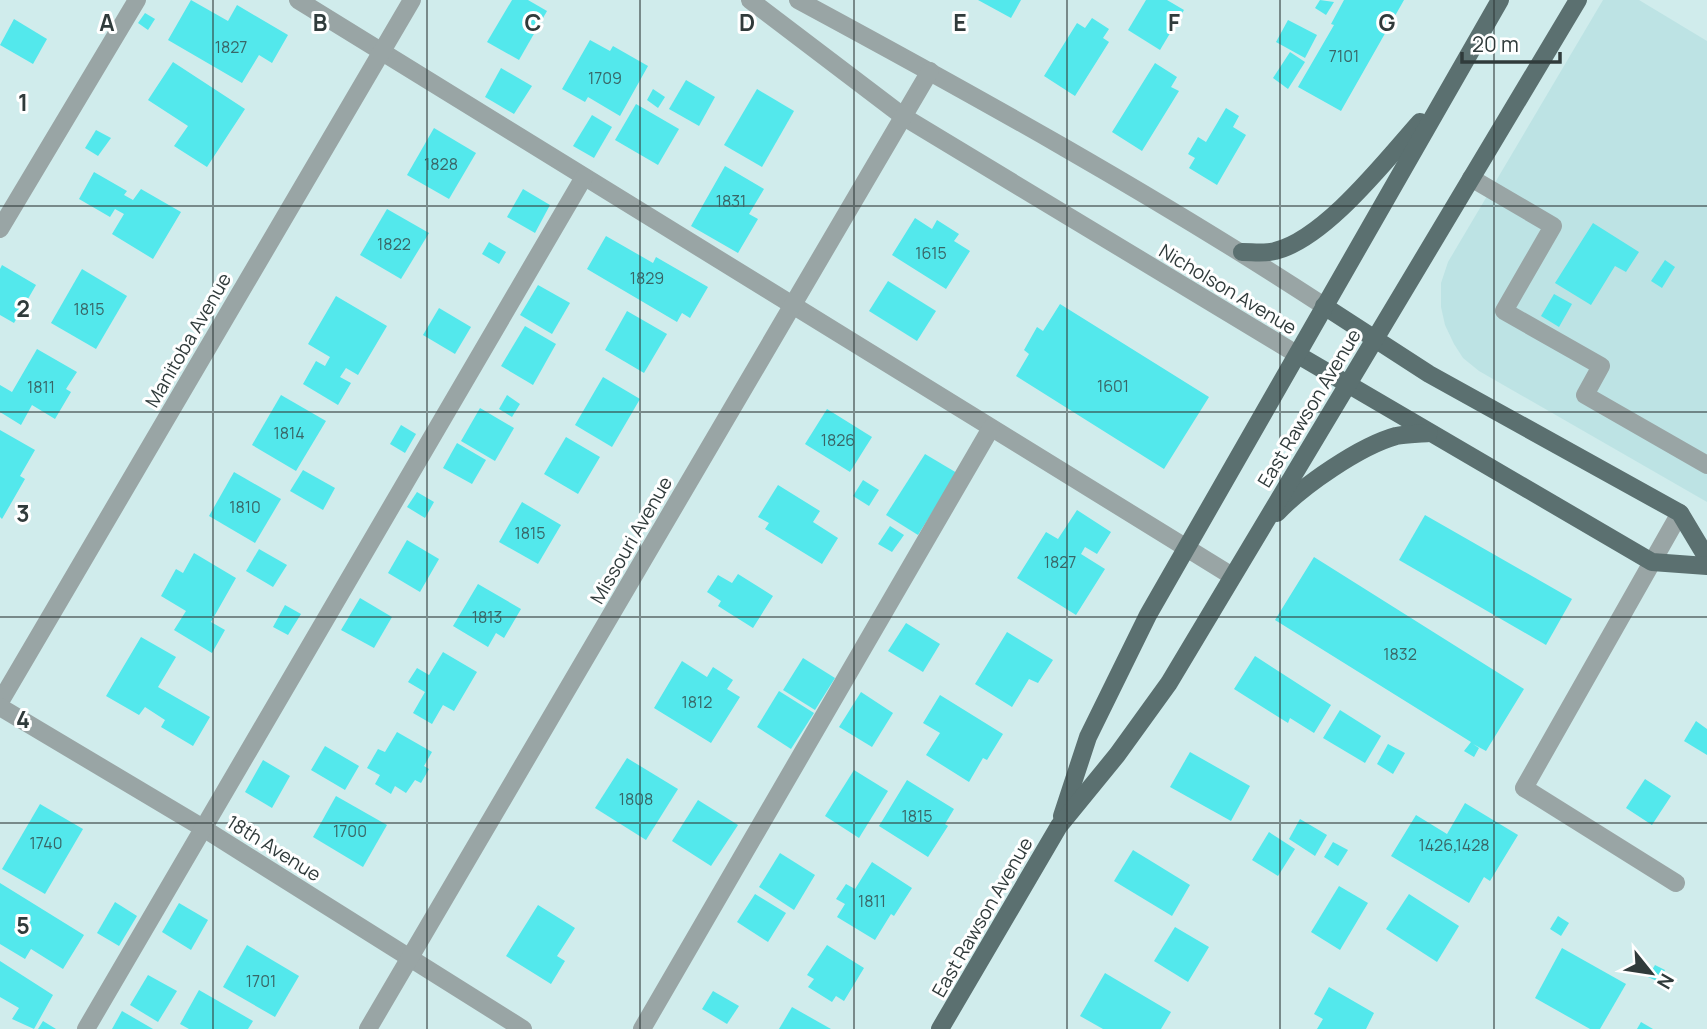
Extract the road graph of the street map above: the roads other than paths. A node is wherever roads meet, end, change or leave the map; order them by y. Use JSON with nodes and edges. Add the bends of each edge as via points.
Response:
{"nodes":[{"id":1,"x":137,"y":0,"type":"edge"},
{"id":2,"x":298,"y":0,"type":"edge"},
{"id":3,"x":412,"y":0,"type":"edge"},
{"id":4,"x":750,"y":0,"type":"edge"},
{"id":5,"x":798,"y":0,"type":"edge"},
{"id":6,"x":1500,"y":0,"type":"edge"},
{"id":7,"x":1578,"y":0,"type":"edge"},
{"id":8,"x":382,"y":51,"type":"junction"},
{"id":9,"x":930,"y":71,"type":"junction"},
{"id":10,"x":1444,"y":96,"type":"junction"},
{"id":11,"x":904,"y":117,"type":"junction"},
{"id":12,"x":584,"y":177,"type":"junction"},
{"id":13,"x":1471,"y":178,"type":"junction"},
{"id":14,"x":0,"y":229,"type":"edge"},
{"id":15,"x":1242,"y":252,"type":"junction"},
{"id":16,"x":793,"y":306,"type":"junction"},
{"id":17,"x":1324,"y":306,"type":"junction"},
{"id":18,"x":1375,"y":339,"type":"junction"},
{"id":19,"x":1298,"y":355,"type":"junction"},
{"id":20,"x":1346,"y":384,"type":"junction"},
{"id":21,"x":991,"y":428,"type":"junction"},
{"id":22,"x":1429,"y":433,"type":"junction"},
{"id":23,"x":1707,"y":465,"type":"edge"},
{"id":24,"x":1680,"y":513,"type":"junction"},
{"id":25,"x":1258,"y":533,"type":"junction"},
{"id":26,"x":1187,"y":549,"type":"junction"},
{"id":27,"x":1707,"y":558,"type":"edge"},
{"id":28,"x":1652,"y":562,"type":"junction"},
{"id":29,"x":1707,"y":566,"type":"edge"},
{"id":30,"x":1233,"y":576,"type":"junction"},
{"id":31,"x":0,"y":704,"type":"edge"},
{"id":32,"x":1059,"y":826,"type":"junction"},
{"id":33,"x":203,"y":828,"type":"junction"},
{"id":34,"x":1676,"y":883,"type":"dead end"},
{"id":35,"x":410,"y":958,"type":"junction"},
{"id":36,"x":86,"y":1029,"type":"edge"},
{"id":37,"x":368,"y":1029,"type":"edge"},
{"id":38,"x":523,"y":1029,"type":"edge"},
{"id":39,"x":642,"y":1029,"type":"edge"},
{"id":40,"x":940,"y":1029,"type":"edge"}],
"edges":[{"from":1,"to":14,"type":"street"},
{"from":2,"to":8,"type":"street"},
{"from":3,"to":8,"type":"street","name":"Manitoba Avenue"},
{"from":4,"to":11,"type":"street","name":"Nicholson Avenue"},
{"from":5,"to":9,"type":"street","name":"Nicholson Avenue"},
{"from":6,"to":10,"type":"main road","name":"East Rawson Avenue"},
{"from":7,"to":13,"type":"main road","name":"East Rawson Avenue"},
{"from":8,"to":12,"type":"street"},
{"from":8,"to":31,"type":"street","name":"Manitoba Avenue"},
{"from":9,"to":11,"type":"street","name":"Missouri Avenue"},
{"from":9,"to":15,"type":"street","name":"Nicholson Avenue"},
{"from":10,"to":15,"type":"main road","via":[[1357,192],[1311,232],[1275,251]]},
{"from":10,"to":17,"type":"main road","name":"East Rawson Avenue"},
{"from":11,"to":16,"type":"street","name":"Missouri Avenue"},
{"from":11,"to":19,"type":"street","name":"Nicholson Avenue"},
{"from":12,"to":16,"type":"street"},
{"from":12,"to":33,"type":"street"},
{"from":13,"to":18,"type":"main road","name":"East Rawson Avenue"},
{"from":13,"to":23,"type":"street","via":[[1553,226],[1504,311],[1601,366],[1585,395]]},
{"from":15,"to":17,"type":"street","name":"Nicholson Avenue"},
{"from":16,"to":21,"type":"street"},
{"from":16,"to":35,"type":"street","name":"Missouri Avenue"},
{"from":17,"to":18,"type":"main road","name":"Nicholson Avenue"},
{"from":17,"to":19,"type":"main road","name":"East Rawson Avenue"},
{"from":18,"to":20,"type":"main road","name":"East Rawson Avenue"},
{"from":18,"to":24,"type":"main road","name":"Nicholson Avenue","via":[[1429,374]]},
{"from":19,"to":20,"type":"main road","name":"Nicholson Avenue"},
{"from":19,"to":26,"type":"main road","name":"East Rawson Avenue"},
{"from":20,"to":22,"type":"main road","name":"Nicholson Avenue"},
{"from":20,"to":25,"type":"main road","name":"East Rawson Avenue"},
{"from":21,"to":26,"type":"street"},
{"from":21,"to":39,"type":"street"},
{"from":22,"to":25,"type":"main road","via":[[1398,436],[1367,449],[1288,501]]},
{"from":22,"to":28,"type":"main road","name":"Nicholson Avenue"},
{"from":24,"to":27,"type":"main road"},
{"from":24,"to":28,"type":"street"},
{"from":25,"to":30,"type":"main road","name":"East Rawson Avenue"},
{"from":26,"to":30,"type":"street"},
{"from":26,"to":32,"type":"main road","name":"East Rawson Avenue","via":[[1148,615],[1088,737]]},
{"from":28,"to":29,"type":"main road","name":"Nicholson Avenue"},
{"from":28,"to":34,"type":"street","via":[[1524,788]]},
{"from":30,"to":32,"type":"main road","name":"East Rawson Avenue","via":[[1169,683]]},
{"from":31,"to":33,"type":"street","name":"18th Avenue"},
{"from":32,"to":40,"type":"main road","name":"East Rawson Avenue"},
{"from":33,"to":35,"type":"street","name":"18th Avenue"},
{"from":33,"to":36,"type":"street"},
{"from":35,"to":37,"type":"street","name":"Missouri Avenue"},
{"from":35,"to":38,"type":"street","name":"18th Avenue"}]}
